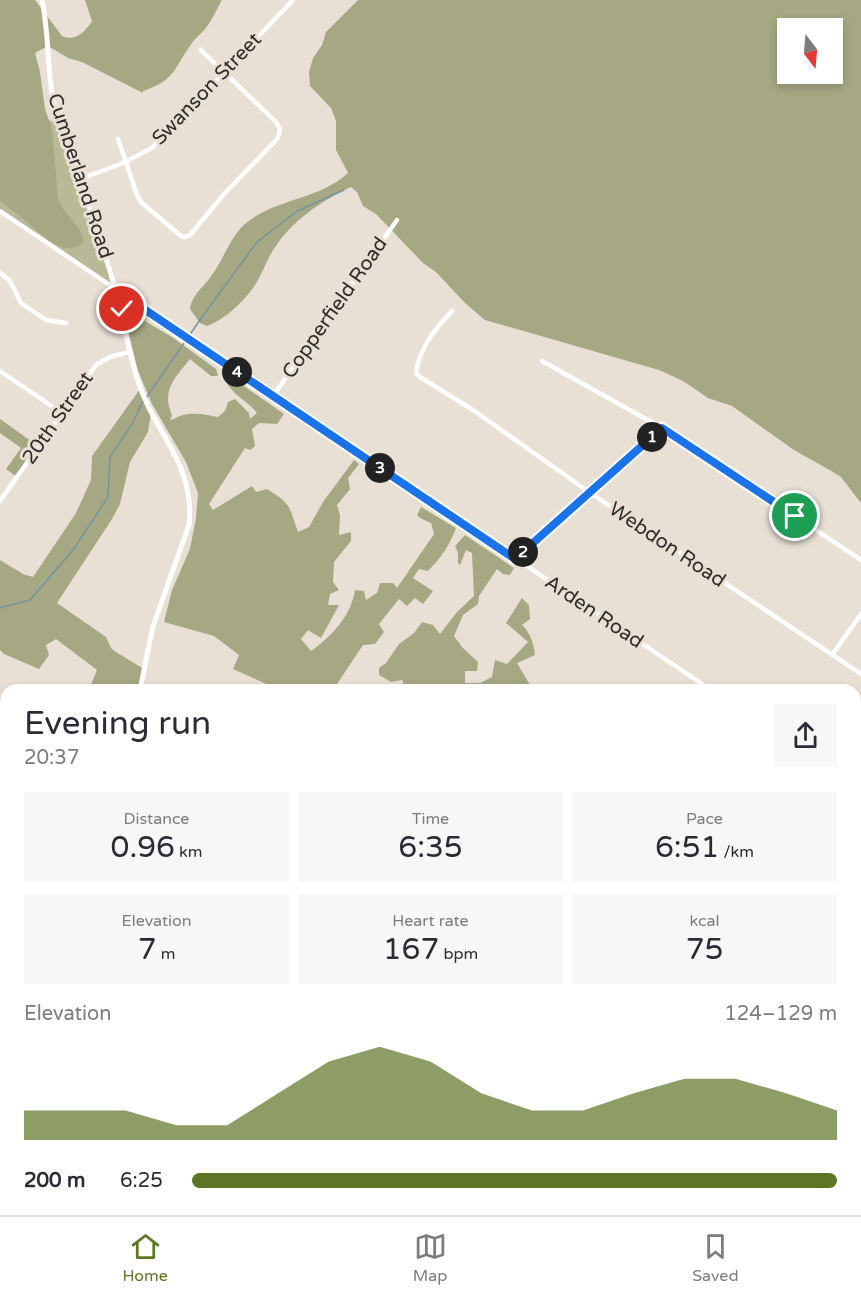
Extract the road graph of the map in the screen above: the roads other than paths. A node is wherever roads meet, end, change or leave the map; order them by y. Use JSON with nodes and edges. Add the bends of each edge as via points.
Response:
{"nodes":[{"id":1,"x":42,"y":0,"type":"edge"},
{"id":2,"x":293,"y":0,"type":"edge"},
{"id":3,"x":201,"y":50,"type":"dead end"},
{"id":4,"x":224,"y":72,"type":"junction"},
{"id":5,"x":118,"y":139,"type":"dead end"},
{"id":6,"x":126,"y":162,"type":"junction"},
{"id":7,"x":80,"y":179,"type":"junction"},
{"id":8,"x":0,"y":210,"type":"edge"},
{"id":9,"x":397,"y":220,"type":"dead end"},
{"id":10,"x":0,"y":273,"type":"edge"},
{"id":11,"x":114,"y":289,"type":"junction"},
{"id":12,"x":141,"y":307,"type":"junction"},
{"id":13,"x":452,"y":311,"type":"dead end"},
{"id":14,"x":120,"y":314,"type":"junction"},
{"id":15,"x":66,"y":322,"type":"dead end"},
{"id":16,"x":129,"y":352,"type":"junction"},
{"id":17,"x":542,"y":361,"type":"dead end"},
{"id":18,"x":0,"y":371,"type":"edge"},
{"id":19,"x":273,"y":396,"type":"junction"},
{"id":20,"x":62,"y":413,"type":"junction"},
{"id":21,"x":662,"y":428,"type":"junction"},
{"id":22,"x":589,"y":492,"type":"junction"},
{"id":23,"x":0,"y":501,"type":"edge"},
{"id":24,"x":515,"y":559,"type":"junction"},
{"id":25,"x":861,"y":560,"type":"edge"},
{"id":26,"x":861,"y":614,"type":"edge"},
{"id":27,"x":832,"y":655,"type":"junction"},
{"id":28,"x":861,"y":674,"type":"edge"},
{"id":29,"x":141,"y":684,"type":"edge"},
{"id":30,"x":702,"y":684,"type":"edge"}],
"edges":[{"from":1,"to":7,"type":"street","name":"Cumberland Road","via":[[53,100]]},
{"from":2,"to":4,"type":"street","name":"Swanson Street"},
{"from":3,"to":4,"type":"street"},
{"from":4,"to":6,"type":"street","name":"Swanson Street","via":[[152,148]]},
{"from":4,"to":6,"type":"street","via":[[275,120],[279,138],[190,235],[181,236],[142,203]]},
{"from":5,"to":6,"type":"street"},
{"from":6,"to":7,"type":"street","name":"Swanson Street"},
{"from":7,"to":11,"type":"street","name":"Cumberland Road"},
{"from":8,"to":11,"type":"street","name":"Arden Road"},
{"from":9,"to":19,"type":"street","name":"Copperfield Road"},
{"from":10,"to":15,"type":"street","via":[[10,281],[21,303],[46,320]]},
{"from":11,"to":12,"type":"street","name":"Arden Road"},
{"from":11,"to":14,"type":"street","name":"Cumberland Road"},
{"from":12,"to":14,"type":"street","via":[[127,306]]},
{"from":12,"to":19,"type":"street","name":"Arden Road"},
{"from":13,"to":22,"type":"street","name":"Webdon Road","via":[[422,351],[416,373]]},
{"from":14,"to":16,"type":"street","name":"Cumberland Road"},
{"from":16,"to":20,"type":"street","name":"20th Street","via":[[96,365]]},
{"from":16,"to":29,"type":"street","name":"Cumberland Road","via":[[144,400],[185,476],[191,509],[189,525],[153,626]]},
{"from":17,"to":21,"type":"street"},
{"from":18,"to":20,"type":"street"},
{"from":19,"to":24,"type":"street","name":"Arden Road"},
{"from":20,"to":23,"type":"street","name":"20th Street"},
{"from":21,"to":22,"type":"street"},
{"from":21,"to":25,"type":"street"},
{"from":22,"to":24,"type":"street"},
{"from":22,"to":27,"type":"street","name":"Webdon Road"},
{"from":24,"to":30,"type":"street","name":"Arden Road"},
{"from":26,"to":27,"type":"street"},
{"from":27,"to":28,"type":"street","name":"Webdon Road"}]}
